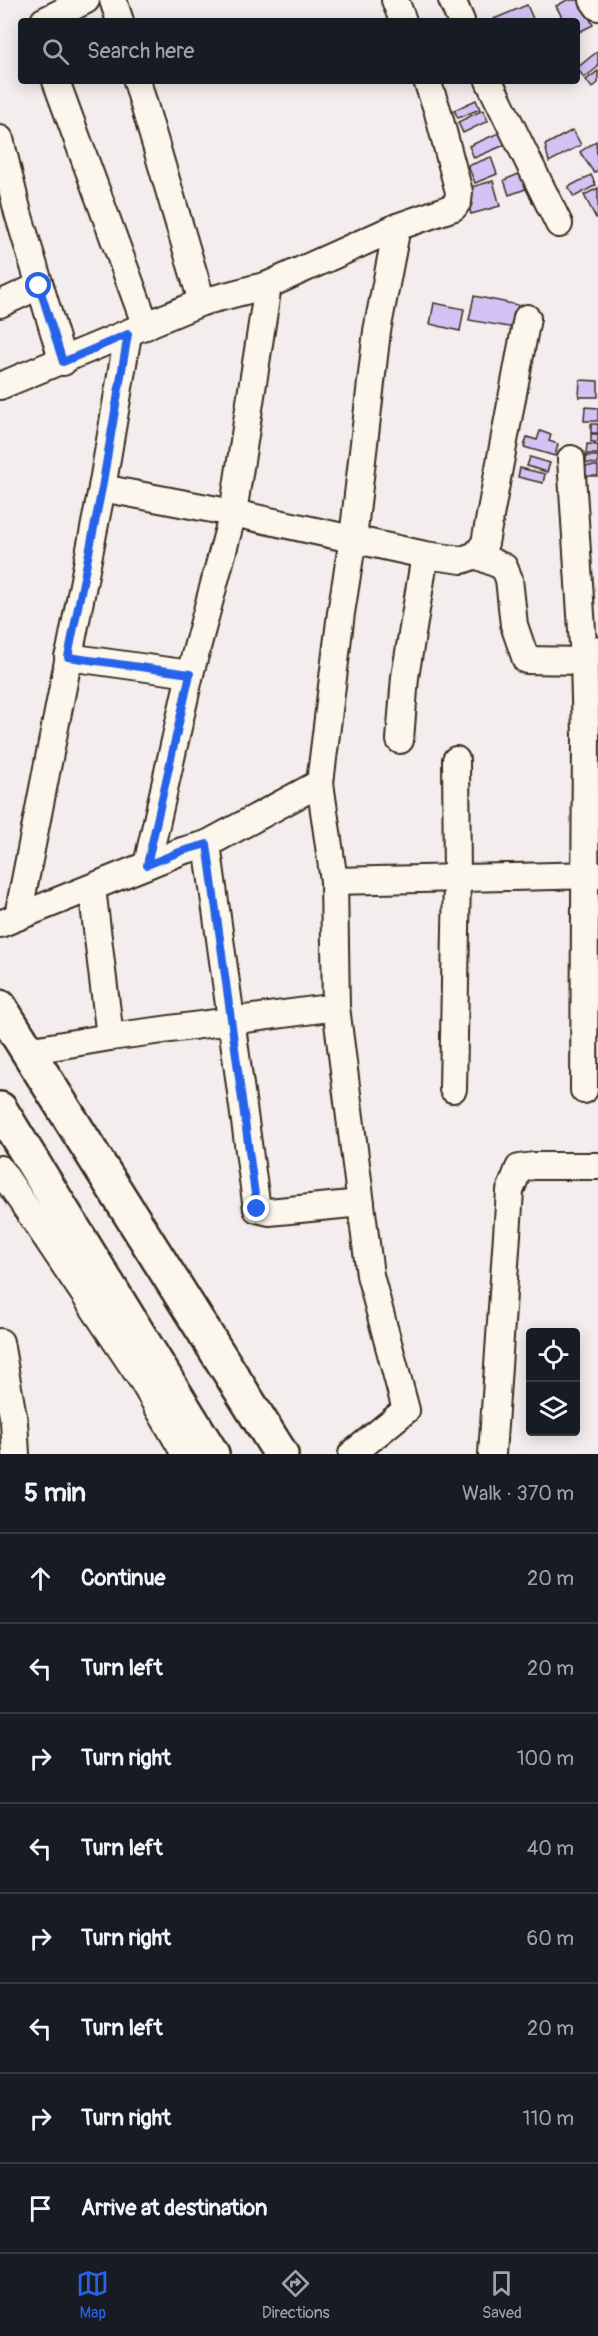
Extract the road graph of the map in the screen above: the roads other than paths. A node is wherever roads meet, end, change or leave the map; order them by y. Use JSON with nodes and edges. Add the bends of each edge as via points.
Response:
{"nodes":[{"id":1,"x":86,"y":0,"type":"edge"},
{"id":2,"x":113,"y":0,"type":"edge"},
{"id":3,"x":395,"y":0,"type":"edge"},
{"id":4,"x":452,"y":0,"type":"edge"},
{"id":5,"x":593,"y":0,"type":"edge"},
{"id":6,"x":598,"y":7,"type":"edge"},
{"id":7,"x":50,"y":18,"type":"edge"},
{"id":8,"x":119,"y":18,"type":"edge"},
{"id":9,"x":402,"y":18,"type":"edge"},
{"id":10,"x":460,"y":18,"type":"edge"},
{"id":11,"x":57,"y":84,"type":"edge"},
{"id":12,"x":138,"y":84,"type":"edge"},
{"id":13,"x":428,"y":84,"type":"edge"},
{"id":14,"x":490,"y":84,"type":"edge"},
{"id":15,"x":1,"y":147,"type":"edge"},
{"id":16,"x":9,"y":217,"type":"edge"},
{"id":17,"x":559,"y":224,"type":"dead end"},
{"id":18,"x":397,"y":226,"type":"junction"},
{"id":19,"x":268,"y":285,"type":"junction"},
{"id":20,"x":39,"y":286,"type":"junction"},
{"id":21,"x":202,"y":302,"type":"junction"},
{"id":22,"x":0,"y":304,"type":"edge"},
{"id":23,"x":527,"y":318,"type":"dead end"},
{"id":24,"x":137,"y":330,"type":"junction"},
{"id":25,"x":63,"y":362,"type":"junction"},
{"id":26,"x":0,"y":386,"type":"edge"},
{"id":27,"x":571,"y":459,"type":"dead end"},
{"id":28,"x":102,"y":488,"type":"junction"},
{"id":29,"x":233,"y":513,"type":"junction"},
{"id":30,"x":353,"y":538,"type":"junction"},
{"id":31,"x":424,"y":555,"type":"junction"},
{"id":32,"x":476,"y":555,"type":"junction"},
{"id":33,"x":68,"y":657,"type":"junction"},
{"id":34,"x":593,"y":662,"type":"edge"},
{"id":35,"x":190,"y":674,"type":"junction"},
{"id":36,"x":400,"y":740,"type":"dead end"},
{"id":37,"x":456,"y":760,"type":"dead end"},
{"id":38,"x":320,"y":783,"type":"junction"},
{"id":39,"x":207,"y":844,"type":"junction"},
{"id":40,"x":147,"y":865,"type":"junction"},
{"id":41,"x":592,"y":875,"type":"edge"},
{"id":42,"x":457,"y":878,"type":"junction"},
{"id":43,"x":334,"y":881,"type":"junction"},
{"id":44,"x":92,"y":888,"type":"junction"},
{"id":45,"x":9,"y":920,"type":"edge"},
{"id":46,"x":0,"y":1007,"type":"edge"},
{"id":47,"x":336,"y":1007,"type":"junction"},
{"id":48,"x":231,"y":1021,"type":"junction"},
{"id":49,"x":110,"y":1037,"type":"junction"},
{"id":50,"x":27,"y":1051,"type":"junction"},
{"id":51,"x":453,"y":1089,"type":"dead end"},
{"id":52,"x":584,"y":1090,"type":"dead end"},
{"id":53,"x":0,"y":1109,"type":"edge"},
{"id":54,"x":598,"y":1166,"type":"edge"},
{"id":55,"x":4,"y":1181,"type":"edge"},
{"id":56,"x":361,"y":1203,"type":"junction"},
{"id":57,"x":0,"y":1342,"type":"edge"},
{"id":58,"x":16,"y":1454,"type":"edge"},
{"id":59,"x":185,"y":1454,"type":"edge"},
{"id":60,"x":212,"y":1454,"type":"edge"},
{"id":61,"x":281,"y":1454,"type":"edge"},
{"id":62,"x":352,"y":1454,"type":"edge"},
{"id":63,"x":492,"y":1454,"type":"edge"}],
"edges":[{"from":1,"to":7,"type":"street"},
{"from":2,"to":8,"type":"street"},
{"from":3,"to":9,"type":"street"},
{"from":4,"to":10,"type":"street"},
{"from":5,"to":6,"type":"street"},
{"from":11,"to":24,"type":"street"},
{"from":12,"to":21,"type":"street"},
{"from":13,"to":18,"type":"street","via":[[459,192],[458,201],[454,207]]},
{"from":14,"to":17,"type":"street"},
{"from":15,"to":16,"type":"street"},
{"from":16,"to":20,"type":"street"},
{"from":18,"to":19,"type":"street"},
{"from":18,"to":30,"type":"street","via":[[377,331]]},
{"from":19,"to":21,"type":"street"},
{"from":19,"to":29,"type":"street"},
{"from":20,"to":22,"type":"street"},
{"from":20,"to":25,"type":"street"},
{"from":21,"to":24,"type":"street"},
{"from":23,"to":32,"type":"street","via":[[485,543]]},
{"from":24,"to":25,"type":"street"},
{"from":24,"to":28,"type":"street"},
{"from":25,"to":26,"type":"street"},
{"from":27,"to":34,"type":"street"},
{"from":28,"to":29,"type":"street"},
{"from":28,"to":33,"type":"street"},
{"from":29,"to":30,"type":"street"},
{"from":29,"to":35,"type":"street"},
{"from":30,"to":31,"type":"street"},
{"from":30,"to":38,"type":"street"},
{"from":31,"to":32,"type":"street","via":[[462,560]]},
{"from":31,"to":36,"type":"street","via":[[405,677]]},
{"from":32,"to":34,"type":"street","via":[[504,567],[514,625],[526,660]]},
{"from":33,"to":35,"type":"street"},
{"from":33,"to":45,"type":"street"},
{"from":34,"to":41,"type":"street","via":[[586,736]]},
{"from":35,"to":40,"type":"street"},
{"from":37,"to":42,"type":"street"},
{"from":38,"to":39,"type":"street"},
{"from":38,"to":43,"type":"street"},
{"from":39,"to":40,"type":"street"},
{"from":39,"to":48,"type":"street"},
{"from":40,"to":44,"type":"street"},
{"from":41,"to":42,"type":"street"},
{"from":41,"to":52,"type":"street"},
{"from":42,"to":43,"type":"street"},
{"from":42,"to":51,"type":"street"},
{"from":43,"to":47,"type":"street"},
{"from":44,"to":45,"type":"street"},
{"from":44,"to":49,"type":"street"},
{"from":46,"to":50,"type":"highway"},
{"from":47,"to":48,"type":"street"},
{"from":47,"to":56,"type":"street"},
{"from":48,"to":49,"type":"street"},
{"from":48,"to":56,"type":"street","via":[[257,1209],[269,1212]]},
{"from":49,"to":50,"type":"street"},
{"from":50,"to":61,"type":"highway"},
{"from":53,"to":60,"type":"highway"},
{"from":54,"to":63,"type":"street","via":[[519,1168],[510,1191]]},
{"from":55,"to":59,"type":"street","via":[[142,1380]]},
{"from":56,"to":62,"type":"street","via":[[370,1275],[406,1410]]},
{"from":57,"to":58,"type":"street"}]}
